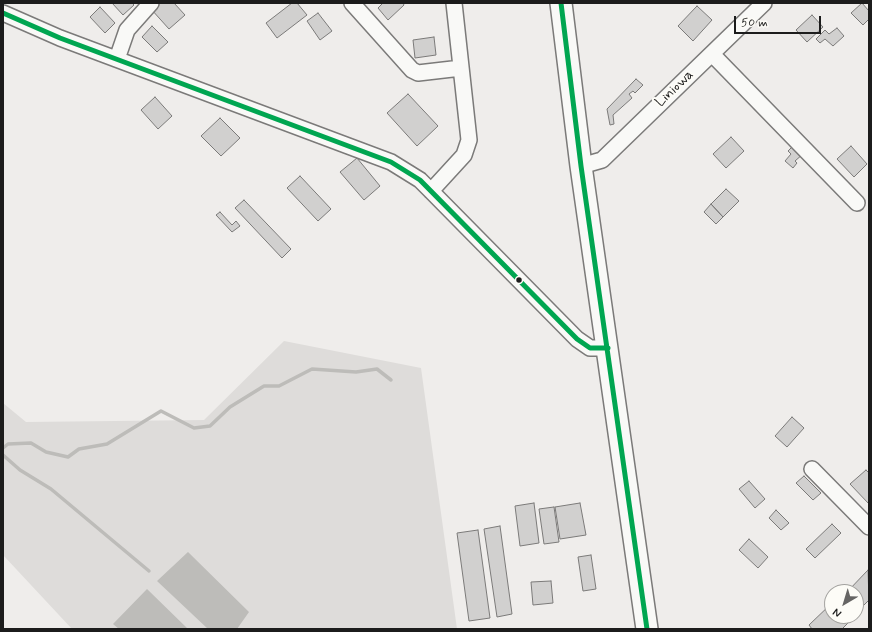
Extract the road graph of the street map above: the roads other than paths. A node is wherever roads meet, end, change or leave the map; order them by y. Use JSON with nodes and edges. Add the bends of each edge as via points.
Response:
{"nodes":[{"id":1,"x":151,"y":3,"type":"edge"},
{"id":2,"x":352,"y":3,"type":"edge"},
{"id":3,"x":454,"y":3,"type":"edge"},
{"id":4,"x":561,"y":3,"type":"edge"},
{"id":5,"x":764,"y":3,"type":"edge"},
{"id":6,"x":3,"y":13,"type":"edge"},
{"id":7,"x":712,"y":54,"type":"junction"},
{"id":8,"x":116,"y":59,"type":"junction"},
{"id":9,"x":461,"y":68,"type":"junction"},
{"id":10,"x":581,"y":166,"type":"junction"},
{"id":11,"x":431,"y":191,"type":"junction"},
{"id":12,"x":857,"y":203,"type":"dead end"},
{"id":13,"x":608,"y":348,"type":"junction"},
{"id":14,"x":812,"y":469,"type":"dead end"},
{"id":15,"x":869,"y":527,"type":"edge"},
{"id":16,"x":647,"y":629,"type":"edge"}],
"edges":[{"from":1,"to":8,"type":"street","via":[[127,30]]},
{"from":2,"to":9,"type":"street","via":[[412,70],[418,73]]},
{"from":3,"to":9,"type":"street"},
{"from":4,"to":10,"type":"highway"},
{"from":5,"to":7,"type":"street","name":"Liniowa"},
{"from":6,"to":8,"type":"street","via":[[17,21]]},
{"from":7,"to":10,"type":"street","name":"Liniowa","via":[[602,160]]},
{"from":7,"to":12,"type":"street"},
{"from":8,"to":11,"type":"street","via":[[391,162],[420,180]]},
{"from":9,"to":11,"type":"street","via":[[469,140],[464,155]]},
{"from":10,"to":13,"type":"highway"},
{"from":11,"to":13,"type":"street","via":[[577,340],[590,348]]},
{"from":13,"to":16,"type":"highway"},
{"from":14,"to":15,"type":"street"}]}
